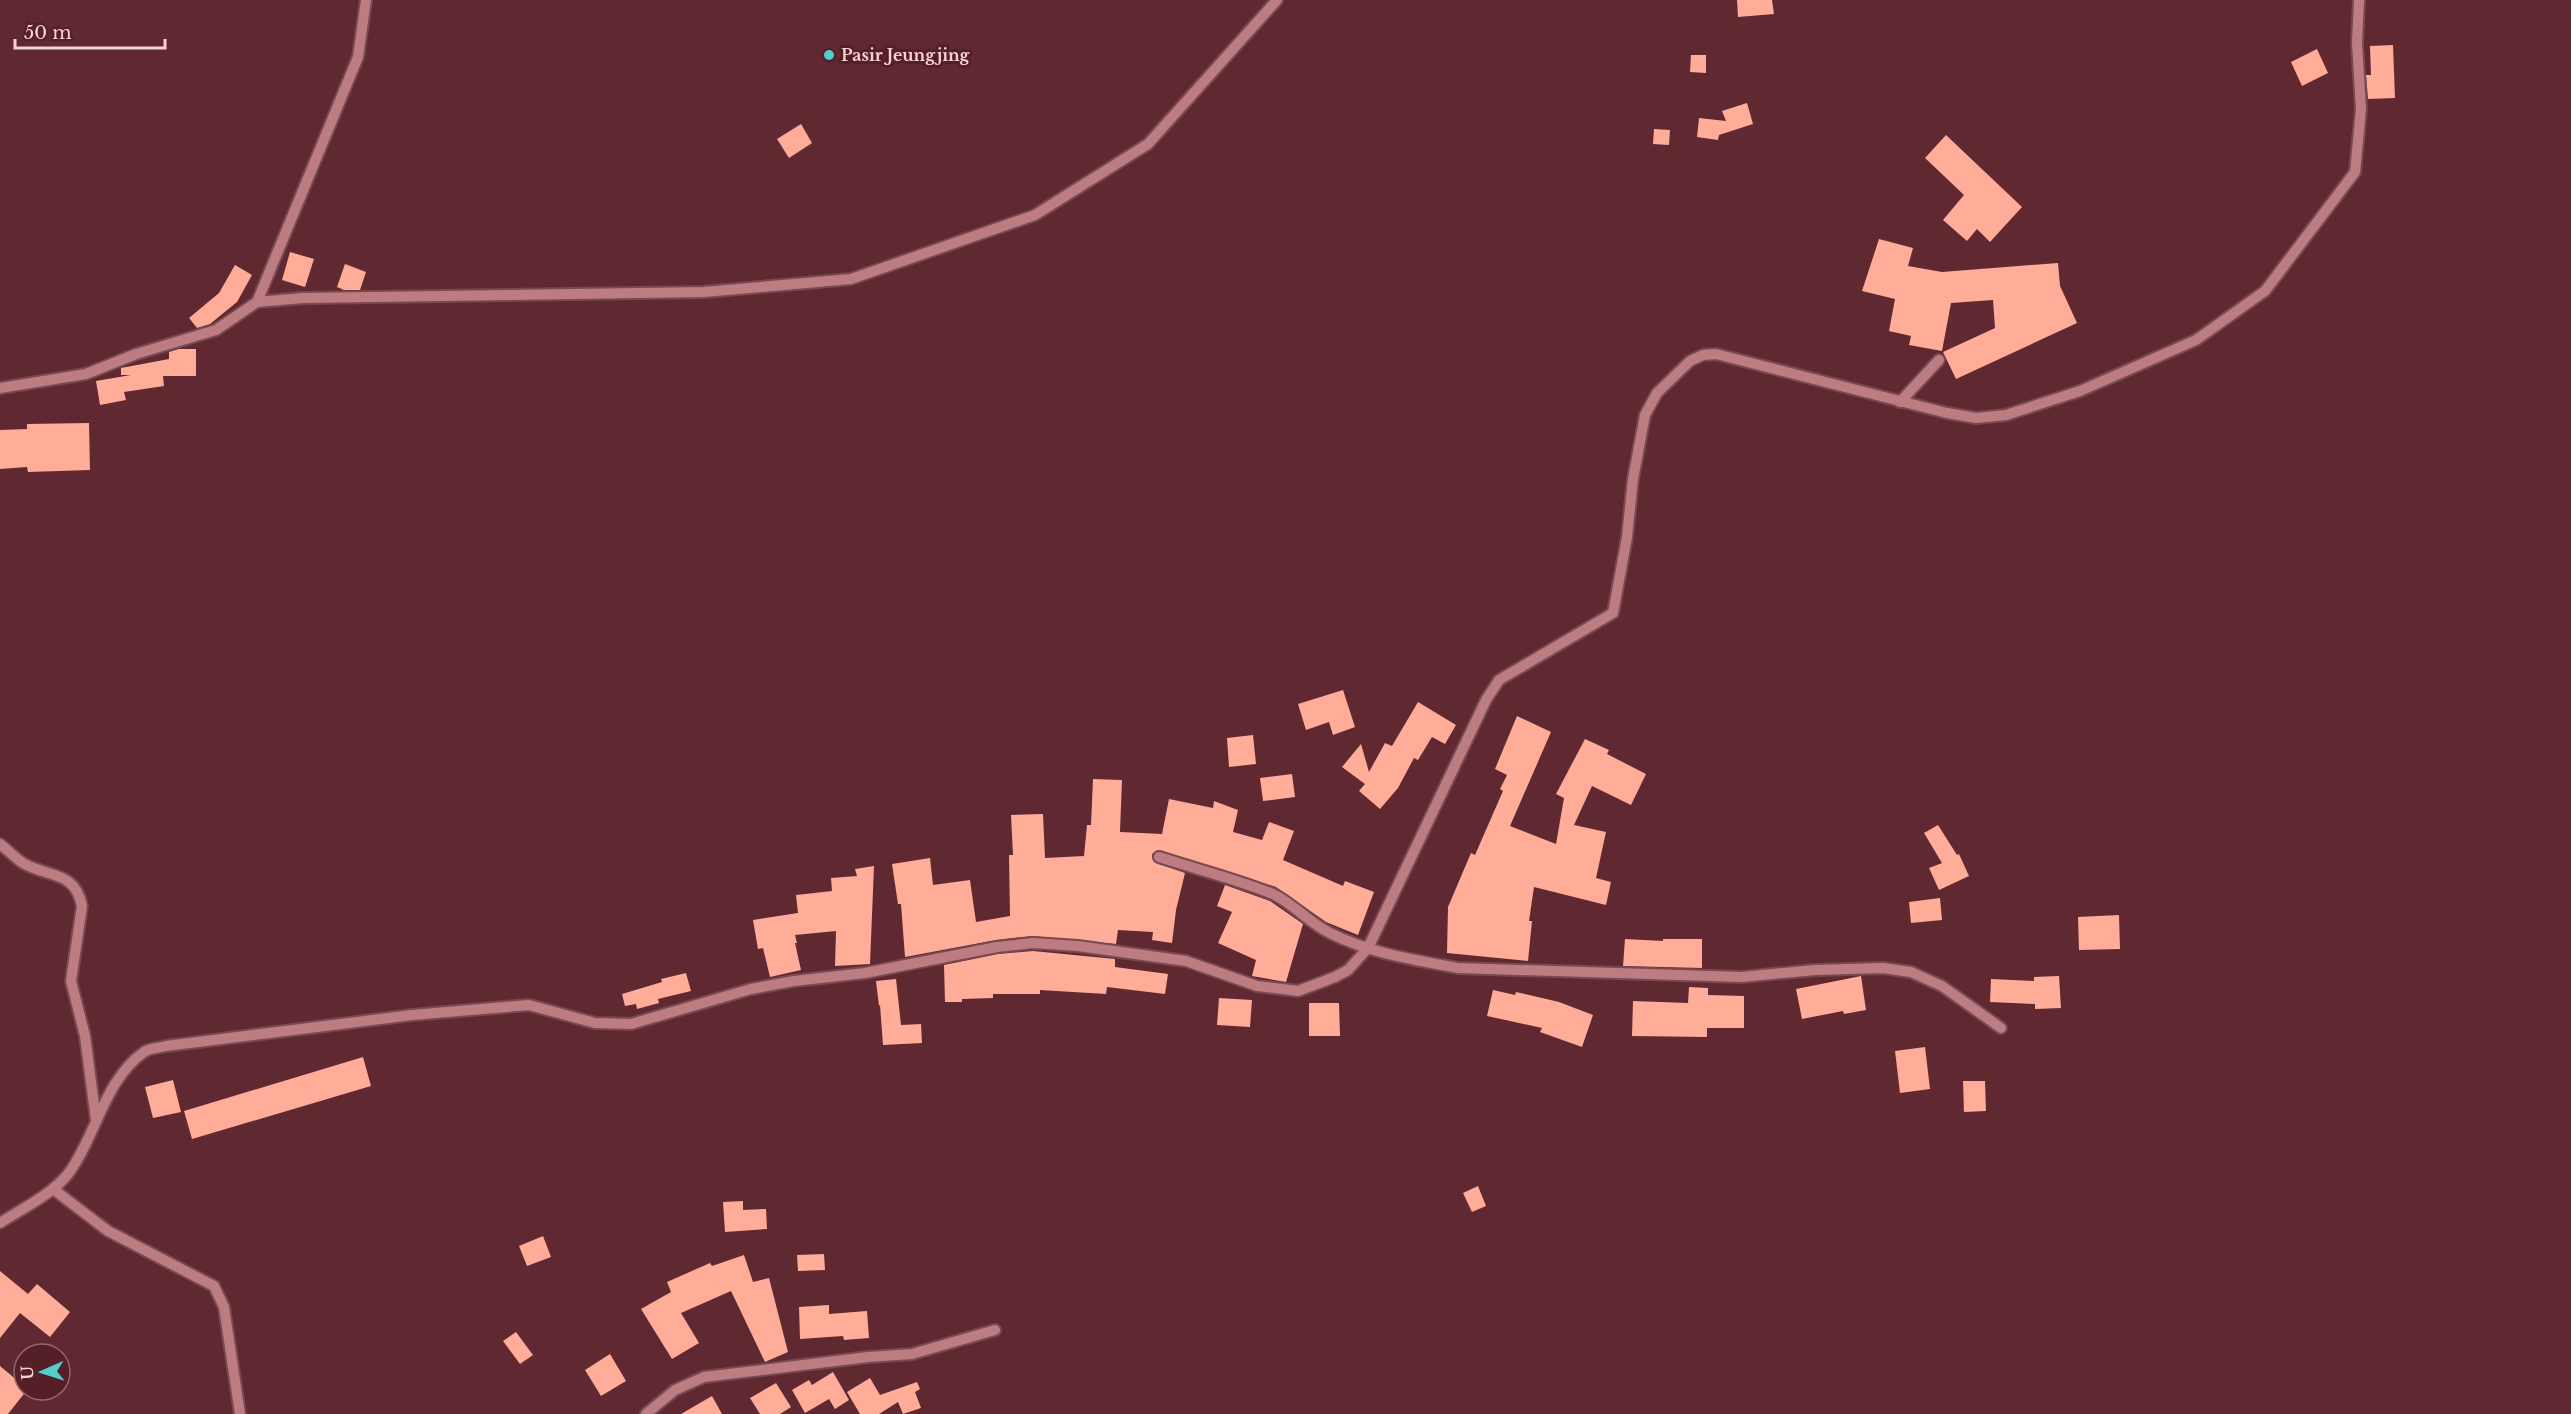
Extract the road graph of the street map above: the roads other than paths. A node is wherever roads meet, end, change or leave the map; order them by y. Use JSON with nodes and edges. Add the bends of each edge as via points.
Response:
{"nodes":[{"id":1,"x":366,"y":0,"type":"edge"},
{"id":2,"x":1276,"y":0,"type":"edge"},
{"id":3,"x":2359,"y":0,"type":"edge"},
{"id":4,"x":257,"y":302,"type":"junction"},
{"id":5,"x":1939,"y":360,"type":"dead end"},
{"id":6,"x":0,"y":388,"type":"edge"},
{"id":7,"x":1900,"y":402,"type":"junction"},
{"id":8,"x":0,"y":844,"type":"edge"},
{"id":9,"x":1159,"y":857,"type":"dead end"},
{"id":10,"x":1368,"y":948,"type":"junction"},
{"id":11,"x":2001,"y":1028,"type":"dead end"},
{"id":12,"x":96,"y":1120,"type":"junction"},
{"id":13,"x":52,"y":1189,"type":"junction"},
{"id":14,"x":0,"y":1223,"type":"edge"},
{"id":15,"x":995,"y":1330,"type":"dead end"},
{"id":16,"x":240,"y":1414,"type":"edge"},
{"id":17,"x":646,"y":1414,"type":"edge"}],
"edges":[{"from":1,"to":4,"type":"street","via":[[358,57]]},
{"from":2,"to":4,"type":"street","via":[[1148,144],[1035,215],[851,279],[704,292]]},
{"from":3,"to":7,"type":"street","via":[[2361,109],[2355,172],[2265,291],[2196,340],[2080,390],[2006,415],[1976,418]]},
{"from":4,"to":6,"type":"street","via":[[216,330],[86,374]]},
{"from":5,"to":7,"type":"street"},
{"from":7,"to":10,"type":"street","via":[[1716,354],[1690,361],[1657,393],[1645,415],[1613,613],[1499,680]]},
{"from":8,"to":12,"type":"street","via":[[24,863],[66,879],[80,895],[82,906],[70,981],[85,1036]]},
{"from":9,"to":10,"type":"street","via":[[1272,894],[1329,933]]},
{"from":10,"to":11,"type":"street","via":[[1458,968],[1741,977],[1884,968],[1911,972],[1942,986]]},
{"from":10,"to":12,"type":"street","via":[[1348,970],[1298,991],[1257,986],[1186,961],[1033,943],[866,973],[794,981],[631,1024],[595,1023],[529,1005],[412,1015],[166,1046],[145,1051],[122,1074]]},
{"from":12,"to":13,"type":"street","via":[[78,1160]]},
{"from":13,"to":14,"type":"street"},
{"from":13,"to":16,"type":"street","via":[[108,1231],[214,1286],[224,1307]]},
{"from":15,"to":17,"type":"street","via":[[912,1354],[704,1377],[675,1390]]}]}
